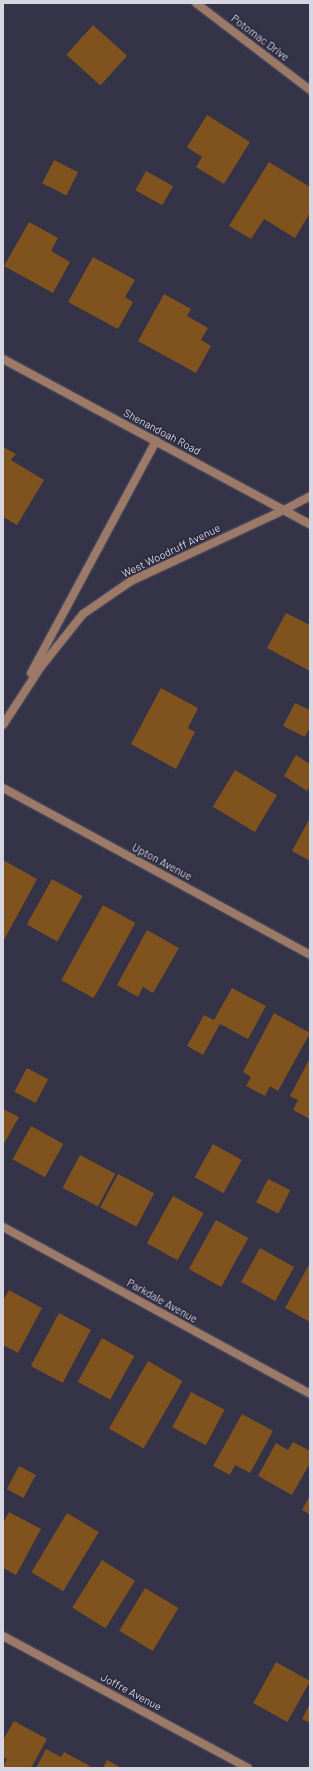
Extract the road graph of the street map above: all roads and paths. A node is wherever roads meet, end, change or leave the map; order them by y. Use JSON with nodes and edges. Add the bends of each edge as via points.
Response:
{"nodes":[{"id":1,"x":196,"y":3,"type":"edge"},
{"id":2,"x":310,"y":90,"type":"edge"},
{"id":3,"x":3,"y":359,"type":"edge"},
{"id":4,"x":156,"y":441,"type":"junction"},
{"id":5,"x":310,"y":496,"type":"edge"},
{"id":6,"x":284,"y":510,"type":"junction"},
{"id":7,"x":310,"y":524,"type":"edge"},
{"id":8,"x":3,"y":725,"type":"edge"},
{"id":9,"x":3,"y":788,"type":"edge"},
{"id":10,"x":310,"y":955,"type":"edge"},
{"id":11,"x":3,"y":1227,"type":"edge"},
{"id":12,"x":310,"y":1394,"type":"edge"},
{"id":13,"x":3,"y":1636,"type":"edge"},
{"id":14,"x":248,"y":1768,"type":"edge"}],
"edges":[{"from":1,"to":2,"type":"street","name":"Potomac Drive"},
{"from":3,"to":4,"type":"street","name":"Shenandoah Road"},
{"from":4,"to":6,"type":"street","name":"Shenandoah Road"},
{"from":4,"to":8,"type":"street","name":"West Woodruff Avenue"},
{"from":5,"to":6,"type":"street","name":"West Woodruff Avenue"},
{"from":6,"to":7,"type":"street","name":"Shenandoah Road"},
{"from":6,"to":8,"type":"street","name":"West Woodruff Avenue","via":[[131,581],[83,614],[40,668]]},
{"from":9,"to":10,"type":"street","name":"Upton Avenue"},
{"from":11,"to":12,"type":"street","name":"Parkdale Avenue"},
{"from":13,"to":14,"type":"street","name":"Joffre Avenue"}]}
